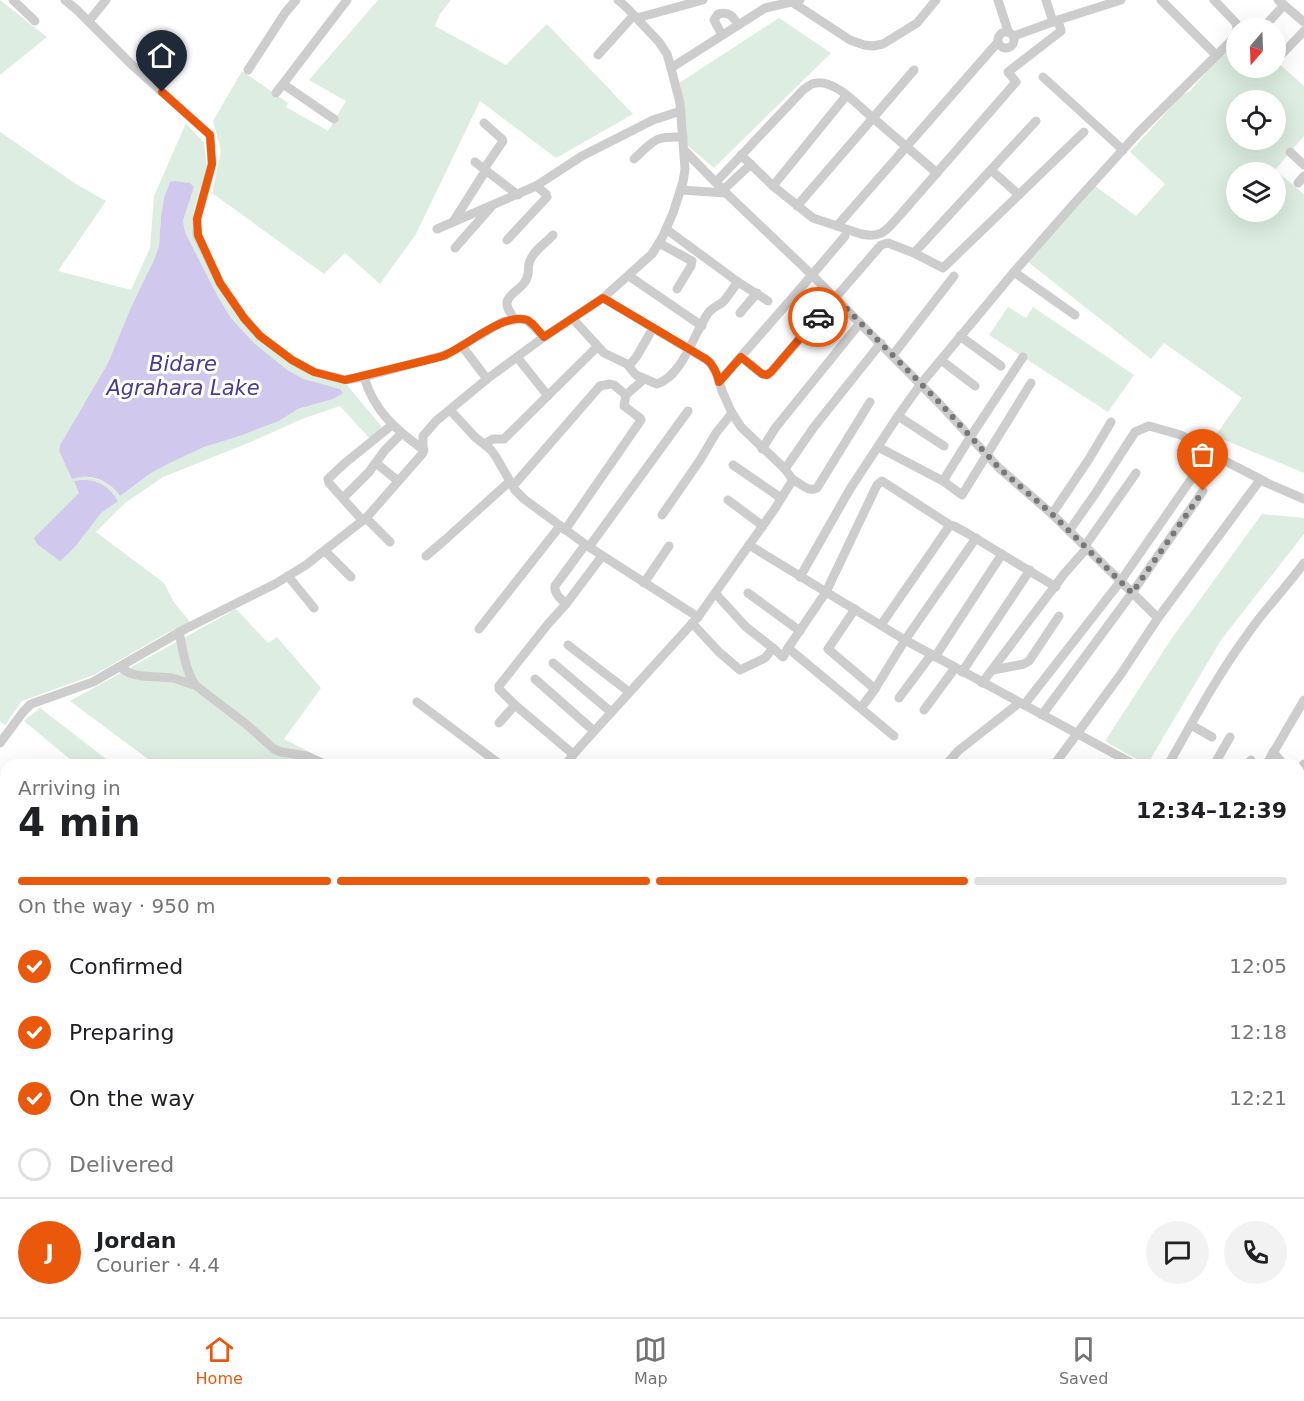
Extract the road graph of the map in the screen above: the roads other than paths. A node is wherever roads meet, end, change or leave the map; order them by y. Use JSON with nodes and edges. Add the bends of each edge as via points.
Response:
{"nodes":[{"id":1,"x":13,"y":0,"type":"edge"},
{"id":2,"x":65,"y":0,"type":"edge"},
{"id":3,"x":106,"y":0,"type":"edge"},
{"id":4,"x":296,"y":0,"type":"edge"},
{"id":5,"x":347,"y":0,"type":"edge"},
{"id":6,"x":618,"y":0,"type":"edge"},
{"id":7,"x":703,"y":0,"type":"edge"},
{"id":8,"x":936,"y":0,"type":"edge"},
{"id":9,"x":998,"y":0,"type":"edge"},
{"id":10,"x":1046,"y":0,"type":"edge"},
{"id":11,"x":1085,"y":0,"type":"edge"},
{"id":12,"x":1120,"y":0,"type":"edge"},
{"id":13,"x":1161,"y":0,"type":"edge"},
{"id":14,"x":1214,"y":0,"type":"edge"},
{"id":15,"x":796,"y":1,"type":"edge"},
{"id":16,"x":1281,"y":3,"type":"edge"},
{"id":17,"x":1088,"y":10,"type":"junction"},
{"id":18,"x":635,"y":17,"type":"junction"},
{"id":19,"x":1231,"y":18,"type":"edge"},
{"id":20,"x":1270,"y":18,"type":"edge"},
{"id":21,"x":34,"y":21,"type":"dead end"},
{"id":22,"x":89,"y":21,"type":"junction"},
{"id":23,"x":1056,"y":21,"type":"junction"},
{"id":24,"x":1304,"y":22,"type":"edge"},
{"id":25,"x":738,"y":25,"type":"junction"},
{"id":26,"x":1304,"y":31,"type":"edge"},
{"id":27,"x":1011,"y":34,"type":"junction"},
{"id":28,"x":722,"y":35,"type":"junction"},
{"id":29,"x":998,"y":42,"type":"junction"},
{"id":30,"x":1226,"y":46,"type":"edge"},
{"id":31,"x":1286,"y":50,"type":"edge"},
{"id":32,"x":598,"y":55,"type":"dead end"},
{"id":33,"x":1216,"y":55,"type":"junction"},
{"id":34,"x":671,"y":68,"type":"junction"},
{"id":35,"x":248,"y":70,"type":"dead end"},
{"id":36,"x":914,"y":70,"type":"dead end"},
{"id":37,"x":1043,"y":77,"type":"dead end"},
{"id":38,"x":283,"y":84,"type":"junction"},
{"id":39,"x":276,"y":93,"type":"dead end"},
{"id":40,"x":846,"y":96,"type":"junction"},
{"id":41,"x":681,"y":111,"type":"junction"},
{"id":42,"x":873,"y":118,"type":"junction"},
{"id":43,"x":334,"y":119,"type":"dead end"},
{"id":44,"x":1036,"y":121,"type":"dead end"},
{"id":45,"x":484,"y":123,"type":"dead end"},
{"id":46,"x":1084,"y":132,"type":"dead end"},
{"id":47,"x":683,"y":137,"type":"junction"},
{"id":48,"x":906,"y":147,"type":"junction"},
{"id":49,"x":684,"y":150,"type":"junction"},
{"id":50,"x":1123,"y":150,"type":"junction"},
{"id":51,"x":1290,"y":152,"type":"dead end"},
{"id":52,"x":741,"y":155,"type":"junction"},
{"id":53,"x":634,"y":159,"type":"dead end"},
{"id":54,"x":475,"y":162,"type":"dead end"},
{"id":55,"x":751,"y":164,"type":"junction"},
{"id":56,"x":1304,"y":165,"type":"edge"},
{"id":57,"x":485,"y":169,"type":"junction"},
{"id":58,"x":991,"y":170,"type":"junction"},
{"id":59,"x":937,"y":173,"type":"junction"},
{"id":60,"x":536,"y":186,"type":"junction"},
{"id":61,"x":773,"y":186,"type":"junction"},
{"id":62,"x":722,"y":188,"type":"junction"},
{"id":63,"x":681,"y":190,"type":"junction"},
{"id":64,"x":518,"y":195,"type":"junction"},
{"id":65,"x":1019,"y":195,"type":"junction"},
{"id":66,"x":492,"y":205,"type":"junction"},
{"id":67,"x":797,"y":206,"type":"junction"},
{"id":68,"x":453,"y":222,"type":"junction"},
{"id":69,"x":837,"y":226,"type":"junction"},
{"id":70,"x":437,"y":229,"type":"dead end"},
{"id":71,"x":666,"y":230,"type":"junction"},
{"id":72,"x":553,"y":236,"type":"dead end"},
{"id":73,"x":845,"y":236,"type":"dead end"},
{"id":74,"x":507,"y":240,"type":"dead end"},
{"id":75,"x":659,"y":243,"type":"junction"},
{"id":76,"x":455,"y":248,"type":"dead end"},
{"id":77,"x":914,"y":253,"type":"junction"},
{"id":78,"x":1014,"y":272,"type":"junction"},
{"id":79,"x":812,"y":275,"type":"junction"},
{"id":80,"x":629,"y":276,"type":"junction"},
{"id":81,"x":954,"y":276,"type":"dead end"},
{"id":82,"x":738,"y":282,"type":"junction"},
{"id":83,"x":677,"y":289,"type":"dead end"},
{"id":84,"x":758,"y":293,"type":"junction"},
{"id":85,"x":835,"y":297,"type":"junction"},
{"id":86,"x":603,"y":298,"type":"junction"},
{"id":87,"x":768,"y":301,"type":"dead end"},
{"id":88,"x":740,"y":314,"type":"dead end"},
{"id":89,"x":1075,"y":315,"type":"dead end"},
{"id":90,"x":573,"y":319,"type":"junction"},
{"id":91,"x":514,"y":320,"type":"junction"},
{"id":92,"x":860,"y":323,"type":"junction"},
{"id":93,"x":702,"y":326,"type":"junction"},
{"id":94,"x":653,"y":328,"type":"junction"},
{"id":95,"x":960,"y":336,"type":"junction"},
{"id":96,"x":544,"y":337,"type":"junction"},
{"id":97,"x":880,"y":343,"type":"junction"},
{"id":98,"x":462,"y":346,"type":"junction"},
{"id":99,"x":597,"y":347,"type":"junction"},
{"id":100,"x":689,"y":350,"type":"junction"},
{"id":101,"x":893,"y":356,"type":"junction"},
{"id":102,"x":517,"y":357,"type":"junction"},
{"id":103,"x":741,"y":357,"type":"junction"},
{"id":104,"x":1023,"y":357,"type":"dead end"},
{"id":105,"x":940,"y":360,"type":"junction"},
{"id":106,"x":629,"y":366,"type":"junction"},
{"id":107,"x":1001,"y":366,"type":"dead end"},
{"id":108,"x":364,"y":377,"type":"junction"},
{"id":109,"x":487,"y":379,"type":"junction"},
{"id":110,"x":644,"y":379,"type":"junction"},
{"id":111,"x":719,"y":382,"type":"junction"},
{"id":112,"x":1031,"y":382,"type":"dead end"},
{"id":113,"x":920,"y":385,"type":"junction"},
{"id":114,"x":975,"y":386,"type":"dead end"},
{"id":115,"x":626,"y":394,"type":"junction"},
{"id":116,"x":548,"y":396,"type":"junction"},
{"id":117,"x":870,"y":402,"type":"dead end"},
{"id":118,"x":450,"y":410,"type":"junction"},
{"id":119,"x":688,"y":411,"type":"dead end"},
{"id":120,"x":732,"y":413,"type":"junction"},
{"id":121,"x":898,"y":416,"type":"junction"},
{"id":122,"x":1111,"y":422,"type":"dead end"},
{"id":123,"x":392,"y":425,"type":"junction"},
{"id":124,"x":401,"y":434,"type":"junction"},
{"id":125,"x":971,"y":436,"type":"junction"},
{"id":126,"x":484,"y":444,"type":"junction"},
{"id":127,"x":944,"y":446,"type":"dead end"},
{"id":128,"x":878,"y":447,"type":"junction"},
{"id":129,"x":762,"y":449,"type":"junction"},
{"id":130,"x":424,"y":450,"type":"junction"},
{"id":131,"x":987,"y":454,"type":"junction"},
{"id":132,"x":376,"y":463,"type":"junction"},
{"id":133,"x":733,"y":465,"type":"dead end"},
{"id":134,"x":785,"y":469,"type":"junction"},
{"id":135,"x":1136,"y":473,"type":"dead end"},
{"id":136,"x":1194,"y":475,"type":"dead end"},
{"id":137,"x":792,"y":479,"type":"junction"},
{"id":138,"x":398,"y":481,"type":"junction"},
{"id":139,"x":1264,"y":481,"type":"junction"},
{"id":140,"x":944,"y":482,"type":"junction"},
{"id":141,"x":511,"y":484,"type":"junction"},
{"id":142,"x":1203,"y":491,"type":"dead end"},
{"id":143,"x":343,"y":498,"type":"junction"},
{"id":144,"x":781,"y":498,"type":"junction"},
{"id":145,"x":1304,"y":499,"type":"edge"},
{"id":146,"x":728,"y":500,"type":"dead end"},
{"id":147,"x":1052,"y":514,"type":"junction"},
{"id":148,"x":662,"y":515,"type":"dead end"},
{"id":149,"x":364,"y":519,"type":"junction"},
{"id":150,"x":950,"y":525,"type":"junction"},
{"id":151,"x":763,"y":526,"type":"junction"},
{"id":152,"x":563,"y":528,"type":"junction"},
{"id":153,"x":1069,"y":531,"type":"junction"},
{"id":154,"x":976,"y":538,"type":"junction"},
{"id":155,"x":390,"y":542,"type":"dead end"},
{"id":156,"x":749,"y":545,"type":"junction"},
{"id":157,"x":587,"y":546,"type":"junction"},
{"id":158,"x":669,"y":546,"type":"dead end"},
{"id":159,"x":1086,"y":547,"type":"junction"},
{"id":160,"x":325,"y":551,"type":"junction"},
{"id":161,"x":1002,"y":554,"type":"junction"},
{"id":162,"x":426,"y":556,"type":"dead end"},
{"id":163,"x":602,"y":556,"type":"junction"},
{"id":164,"x":1304,"y":563,"type":"edge"},
{"id":165,"x":1030,"y":570,"type":"junction"},
{"id":166,"x":288,"y":576,"type":"junction"},
{"id":167,"x":351,"y":577,"type":"dead end"},
{"id":168,"x":800,"y":577,"type":"junction"},
{"id":169,"x":1120,"y":582,"type":"junction"},
{"id":170,"x":644,"y":584,"type":"junction"},
{"id":171,"x":1056,"y":586,"type":"junction"},
{"id":172,"x":826,"y":592,"type":"junction"},
{"id":173,"x":715,"y":593,"type":"junction"},
{"id":174,"x":748,"y":593,"type":"dead end"},
{"id":175,"x":1132,"y":593,"type":"junction"},
{"id":176,"x":566,"y":604,"type":"junction"},
{"id":177,"x":314,"y":608,"type":"dead end"},
{"id":178,"x":855,"y":609,"type":"junction"},
{"id":179,"x":1059,"y":616,"type":"dead end"},
{"id":180,"x":1158,"y":618,"type":"junction"},
{"id":181,"x":695,"y":620,"type":"junction"},
{"id":182,"x":881,"y":625,"type":"junction"},
{"id":183,"x":479,"y":629,"type":"dead end"},
{"id":184,"x":800,"y":631,"type":"junction"},
{"id":185,"x":179,"y":632,"type":"junction"},
{"id":186,"x":905,"y":640,"type":"junction"},
{"id":187,"x":567,"y":645,"type":"dead end"},
{"id":188,"x":773,"y":648,"type":"junction"},
{"id":189,"x":788,"y":648,"type":"junction"},
{"id":190,"x":933,"y":656,"type":"junction"},
{"id":191,"x":552,"y":663,"type":"dead end"},
{"id":192,"x":121,"y":667,"type":"junction"},
{"id":193,"x":958,"y":670,"type":"junction"},
{"id":194,"x":993,"y":670,"type":"junction"},
{"id":195,"x":535,"y":679,"type":"dead end"},
{"id":196,"x":982,"y":683,"type":"junction"},
{"id":197,"x":195,"y":685,"type":"junction"},
{"id":198,"x":875,"y":688,"type":"junction"},
{"id":199,"x":629,"y":692,"type":"junction"},
{"id":200,"x":899,"y":698,"type":"dead end"},
{"id":201,"x":1304,"y":700,"type":"edge"},
{"id":202,"x":417,"y":702,"type":"dead end"},
{"id":203,"x":1021,"y":704,"type":"junction"},
{"id":204,"x":516,"y":705,"type":"junction"},
{"id":205,"x":861,"y":708,"type":"junction"},
{"id":206,"x":924,"y":710,"type":"dead end"},
{"id":207,"x":611,"y":712,"type":"junction"},
{"id":208,"x":1042,"y":715,"type":"junction"},
{"id":209,"x":499,"y":723,"type":"dead end"},
{"id":210,"x":1191,"y":725,"type":"junction"},
{"id":211,"x":594,"y":731,"type":"junction"},
{"id":212,"x":1076,"y":734,"type":"junction"},
{"id":213,"x":894,"y":736,"type":"dead end"},
{"id":214,"x":1212,"y":737,"type":"dead end"},
{"id":215,"x":1230,"y":737,"type":"dead end"},
{"id":216,"x":0,"y":743,"type":"edge"},
{"id":217,"x":1273,"y":753,"type":"junction"},
{"id":218,"x":573,"y":754,"type":"junction"},
{"id":219,"x":314,"y":759,"type":"edge"},
{"id":220,"x":493,"y":759,"type":"edge"},
{"id":221,"x":569,"y":759,"type":"edge"},
{"id":222,"x":951,"y":759,"type":"edge"},
{"id":223,"x":1058,"y":759,"type":"edge"},
{"id":224,"x":1124,"y":759,"type":"edge"},
{"id":225,"x":1171,"y":759,"type":"edge"},
{"id":226,"x":1217,"y":759,"type":"edge"},
{"id":227,"x":1270,"y":759,"type":"edge"},
{"id":228,"x":1278,"y":759,"type":"edge"}],
"edges":[{"from":1,"to":21,"type":"street"},
{"from":2,"to":22,"type":"street"},
{"from":3,"to":22,"type":"street"},
{"from":4,"to":35,"type":"street"},
{"from":5,"to":38,"type":"street"},
{"from":6,"to":18,"type":"street"},
{"from":7,"to":18,"type":"street"},
{"from":8,"to":15,"type":"street","via":[[917,23],[873,46],[850,40]]},
{"from":9,"to":27,"type":"street"},
{"from":10,"to":23,"type":"street"},
{"from":11,"to":17,"type":"street"},
{"from":12,"to":17,"type":"street"},
{"from":13,"to":33,"type":"street"},
{"from":14,"to":19,"type":"street"},
{"from":15,"to":25,"type":"street","via":[[765,8]]},
{"from":16,"to":20,"type":"street"},
{"from":16,"to":24,"type":"street"},
{"from":17,"to":23,"type":"street"},
{"from":18,"to":32,"type":"street"},
{"from":18,"to":34,"type":"street","via":[[659,42]]},
{"from":22,"to":108,"type":"street","via":[[210,135],[212,164],[197,219],[198,235],[220,283],[244,318],[260,336],[314,372],[345,380]]},
{"from":23,"to":27,"type":"street"},
{"from":23,"to":59,"type":"street","via":[[1060,31],[1008,72],[1016,82]]},
{"from":25,"to":28,"type":"street"},
{"from":25,"to":28,"type":"street","via":[[730,14],[718,14],[714,20]]},
{"from":26,"to":31,"type":"street"},
{"from":27,"to":29,"type":"street","via":[[1000,34]]},
{"from":27,"to":29,"type":"street","via":[[1014,44],[1010,47],[1004,48]]},
{"from":28,"to":34,"type":"street"},
{"from":29,"to":48,"type":"street"},
{"from":30,"to":33,"type":"street"},
{"from":33,"to":50,"type":"street"},
{"from":34,"to":41,"type":"street"},
{"from":36,"to":42,"type":"street"},
{"from":37,"to":50,"type":"street"},
{"from":38,"to":39,"type":"street"},
{"from":38,"to":43,"type":"street"},
{"from":40,"to":42,"type":"street"},
{"from":40,"to":52,"type":"street","via":[[830,83],[812,84]]},
{"from":40,"to":61,"type":"street"},
{"from":41,"to":47,"type":"street"},
{"from":41,"to":60,"type":"street","via":[[652,120],[582,156]]},
{"from":42,"to":48,"type":"street"},
{"from":42,"to":67,"type":"street"},
{"from":44,"to":58,"type":"street"},
{"from":45,"to":57,"type":"street","via":[[503,141]]},
{"from":46,"to":65,"type":"street"},
{"from":47,"to":49,"type":"street"},
{"from":47,"to":53,"type":"street","via":[[658,138]]},
{"from":48,"to":59,"type":"street"},
{"from":48,"to":69,"type":"street"},
{"from":49,"to":62,"type":"street"},
{"from":49,"to":63,"type":"street"},
{"from":50,"to":78,"type":"street"},
{"from":51,"to":56,"type":"street"},
{"from":52,"to":55,"type":"street"},
{"from":52,"to":62,"type":"street"},
{"from":54,"to":57,"type":"street"},
{"from":55,"to":61,"type":"street"},
{"from":55,"to":62,"type":"street"},
{"from":57,"to":64,"type":"street"},
{"from":57,"to":68,"type":"street"},
{"from":58,"to":65,"type":"street"},
{"from":58,"to":77,"type":"street"},
{"from":59,"to":69,"type":"street","via":[[882,234],[867,235]]},
{"from":60,"to":64,"type":"street"},
{"from":60,"to":74,"type":"street","via":[[547,197]]},
{"from":61,"to":67,"type":"street"},
{"from":62,"to":63,"type":"street"},
{"from":62,"to":79,"type":"street"},
{"from":63,"to":71,"type":"street"},
{"from":64,"to":66,"type":"street"},
{"from":65,"to":77,"type":"street","via":[[943,268]]},
{"from":66,"to":68,"type":"street"},
{"from":66,"to":76,"type":"street"},
{"from":67,"to":69,"type":"street","via":[[813,218]]},
{"from":68,"to":70,"type":"street"},
{"from":71,"to":75,"type":"street"},
{"from":71,"to":82,"type":"street"},
{"from":72,"to":91,"type":"street","via":[[532,257],[528,278],[507,303]]},
{"from":73,"to":79,"type":"street"},
{"from":75,"to":80,"type":"street"},
{"from":75,"to":83,"type":"street","via":[[692,261]]},
{"from":77,"to":85,"type":"street","via":[[888,243],[881,245]]},
{"from":78,"to":89,"type":"street"},
{"from":78,"to":95,"type":"street"},
{"from":79,"to":85,"type":"street"},
{"from":79,"to":103,"type":"street"},
{"from":80,"to":86,"type":"street"},
{"from":80,"to":93,"type":"street"},
{"from":81,"to":101,"type":"street"},
{"from":82,"to":84,"type":"street"},
{"from":82,"to":93,"type":"street","via":[[725,300],[709,312]]},
{"from":84,"to":87,"type":"street"},
{"from":84,"to":88,"type":"street"},
{"from":85,"to":92,"type":"street"},
{"from":85,"to":103,"type":"street","via":[[767,375]]},
{"from":86,"to":90,"type":"street"},
{"from":86,"to":94,"type":"street"},
{"from":90,"to":96,"type":"street"},
{"from":90,"to":99,"type":"street"},
{"from":91,"to":96,"type":"street","via":[[527,320]]},
{"from":91,"to":98,"type":"street","via":[[502,322]]},
{"from":92,"to":97,"type":"street"},
{"from":92,"to":129,"type":"street"},
{"from":93,"to":100,"type":"street"},
{"from":94,"to":100,"type":"street"},
{"from":94,"to":106,"type":"street"},
{"from":95,"to":105,"type":"street"},
{"from":95,"to":107,"type":"street"},
{"from":96,"to":102,"type":"street"},
{"from":97,"to":101,"type":"street"},
{"from":97,"to":134,"type":"street"},
{"from":98,"to":108,"type":"street","via":[[436,358]]},
{"from":98,"to":109,"type":"street"},
{"from":99,"to":106,"type":"street"},
{"from":99,"to":116,"type":"street"},
{"from":100,"to":110,"type":"street","via":[[675,372],[663,381],[657,384]]},
{"from":100,"to":111,"type":"street","via":[[710,362]]},
{"from":101,"to":113,"type":"street"},
{"from":102,"to":109,"type":"street"},
{"from":102,"to":116,"type":"street"},
{"from":103,"to":111,"type":"street"},
{"from":104,"to":125,"type":"street"},
{"from":105,"to":113,"type":"street"},
{"from":105,"to":114,"type":"street"},
{"from":106,"to":110,"type":"street"},
{"from":108,"to":123,"type":"street","via":[[369,393]]},
{"from":109,"to":118,"type":"street"},
{"from":110,"to":115,"type":"street"},
{"from":111,"to":120,"type":"street"},
{"from":112,"to":131,"type":"street"},
{"from":113,"to":121,"type":"street"},
{"from":113,"to":125,"type":"street"},
{"from":115,"to":141,"type":"street","via":[[610,384],[600,386]]},
{"from":115,"to":152,"type":"street","via":[[624,406],[641,420]]},
{"from":116,"to":126,"type":"street","via":[[504,439]]},
{"from":117,"to":137,"type":"street","via":[[815,490]]},
{"from":118,"to":126,"type":"street"},
{"from":118,"to":130,"type":"street","via":[[425,433]]},
{"from":119,"to":157,"type":"street"},
{"from":120,"to":129,"type":"street"},
{"from":120,"to":148,"type":"street"},
{"from":121,"to":127,"type":"street"},
{"from":121,"to":128,"type":"street"},
{"from":122,"to":147,"type":"street"},
{"from":123,"to":124,"type":"street"},
{"from":123,"to":143,"type":"street","via":[[328,479]]},
{"from":124,"to":130,"type":"street"},
{"from":124,"to":132,"type":"street"},
{"from":125,"to":131,"type":"street"},
{"from":125,"to":140,"type":"street"},
{"from":126,"to":141,"type":"street"},
{"from":128,"to":140,"type":"street"},
{"from":128,"to":168,"type":"street"},
{"from":129,"to":134,"type":"street"},
{"from":130,"to":138,"type":"street"},
{"from":131,"to":140,"type":"street","via":[[962,495]]},
{"from":131,"to":147,"type":"street"},
{"from":132,"to":138,"type":"street"},
{"from":132,"to":143,"type":"street"},
{"from":133,"to":144,"type":"street"},
{"from":134,"to":137,"type":"street"},
{"from":135,"to":159,"type":"street"},
{"from":136,"to":169,"type":"street"},
{"from":137,"to":144,"type":"street"},
{"from":138,"to":149,"type":"street"},
{"from":139,"to":145,"type":"street"},
{"from":139,"to":153,"type":"street","via":[[1206,453],[1181,435],[1146,427],[1135,432]]},
{"from":139,"to":180,"type":"street","via":[[1260,480]]},
{"from":141,"to":152,"type":"street","via":[[524,499]]},
{"from":141,"to":162,"type":"street"},
{"from":142,"to":175,"type":"street"},
{"from":143,"to":149,"type":"street"},
{"from":144,"to":151,"type":"street"},
{"from":146,"to":151,"type":"street"},
{"from":147,"to":153,"type":"street"},
{"from":149,"to":155,"type":"street"},
{"from":149,"to":160,"type":"street"},
{"from":150,"to":154,"type":"street"},
{"from":150,"to":172,"type":"street","via":[[880,482]]},
{"from":150,"to":182,"type":"street"},
{"from":151,"to":156,"type":"street"},
{"from":152,"to":157,"type":"street"},
{"from":152,"to":183,"type":"street"},
{"from":153,"to":159,"type":"street"},
{"from":154,"to":161,"type":"street"},
{"from":154,"to":186,"type":"street"},
{"from":156,"to":168,"type":"street"},
{"from":156,"to":173,"type":"street"},
{"from":157,"to":163,"type":"street"},
{"from":157,"to":176,"type":"street","via":[[555,586],[556,594]]},
{"from":158,"to":170,"type":"street"},
{"from":159,"to":169,"type":"street"},
{"from":159,"to":171,"type":"street"},
{"from":160,"to":166,"type":"street"},
{"from":160,"to":167,"type":"street"},
{"from":161,"to":165,"type":"street"},
{"from":161,"to":190,"type":"street"},
{"from":163,"to":170,"type":"street"},
{"from":163,"to":176,"type":"street"},
{"from":164,"to":210,"type":"street","via":[[1247,634]]},
{"from":165,"to":171,"type":"street"},
{"from":165,"to":193,"type":"street"},
{"from":166,"to":177,"type":"street"},
{"from":166,"to":185,"type":"street"},
{"from":168,"to":172,"type":"street"},
{"from":169,"to":175,"type":"street"},
{"from":169,"to":203,"type":"street"},
{"from":170,"to":181,"type":"street"},
{"from":171,"to":194,"type":"street"},
{"from":172,"to":178,"type":"street"},
{"from":172,"to":184,"type":"street"},
{"from":173,"to":181,"type":"street"},
{"from":173,"to":188,"type":"street","via":[[746,627]]},
{"from":174,"to":184,"type":"street"},
{"from":175,"to":180,"type":"street"},
{"from":175,"to":208,"type":"street"},
{"from":176,"to":204,"type":"street","via":[[500,684],[499,688]]},
{"from":178,"to":182,"type":"street"},
{"from":178,"to":198,"type":"street","via":[[828,649]]},
{"from":179,"to":194,"type":"street","via":[[1029,661]]},
{"from":180,"to":212,"type":"street"},
{"from":181,"to":188,"type":"street","via":[[719,652],[740,670],[765,658]]},
{"from":181,"to":199,"type":"street"},
{"from":182,"to":186,"type":"street"},
{"from":184,"to":189,"type":"street"},
{"from":185,"to":192,"type":"street"},
{"from":185,"to":197,"type":"street","via":[[184,660]]},
{"from":186,"to":190,"type":"street"},
{"from":186,"to":198,"type":"street"},
{"from":187,"to":199,"type":"street"},
{"from":188,"to":189,"type":"street","via":[[783,657]]},
{"from":189,"to":205,"type":"street"},
{"from":190,"to":193,"type":"street"},
{"from":190,"to":200,"type":"street"},
{"from":191,"to":207,"type":"street"},
{"from":192,"to":197,"type":"street","via":[[129,673]]},
{"from":192,"to":216,"type":"street","via":[[93,682],[31,704]]},
{"from":193,"to":196,"type":"street"},
{"from":193,"to":206,"type":"street"},
{"from":194,"to":196,"type":"street"},
{"from":195,"to":211,"type":"street"},
{"from":196,"to":203,"type":"street"},
{"from":197,"to":219,"type":"street","via":[[274,749]]},
{"from":198,"to":205,"type":"street"},
{"from":199,"to":207,"type":"street"},
{"from":201,"to":217,"type":"street"},
{"from":202,"to":220,"type":"street"},
{"from":203,"to":208,"type":"street"},
{"from":203,"to":222,"type":"street"},
{"from":204,"to":209,"type":"street"},
{"from":204,"to":218,"type":"street"},
{"from":205,"to":213,"type":"street"},
{"from":207,"to":211,"type":"street"},
{"from":208,"to":212,"type":"street"},
{"from":210,"to":214,"type":"street"},
{"from":210,"to":225,"type":"street"},
{"from":211,"to":218,"type":"street"},
{"from":212,"to":223,"type":"street"},
{"from":212,"to":224,"type":"street"},
{"from":215,"to":226,"type":"street"},
{"from":217,"to":227,"type":"street"},
{"from":217,"to":228,"type":"street"},
{"from":218,"to":221,"type":"street"}]}
